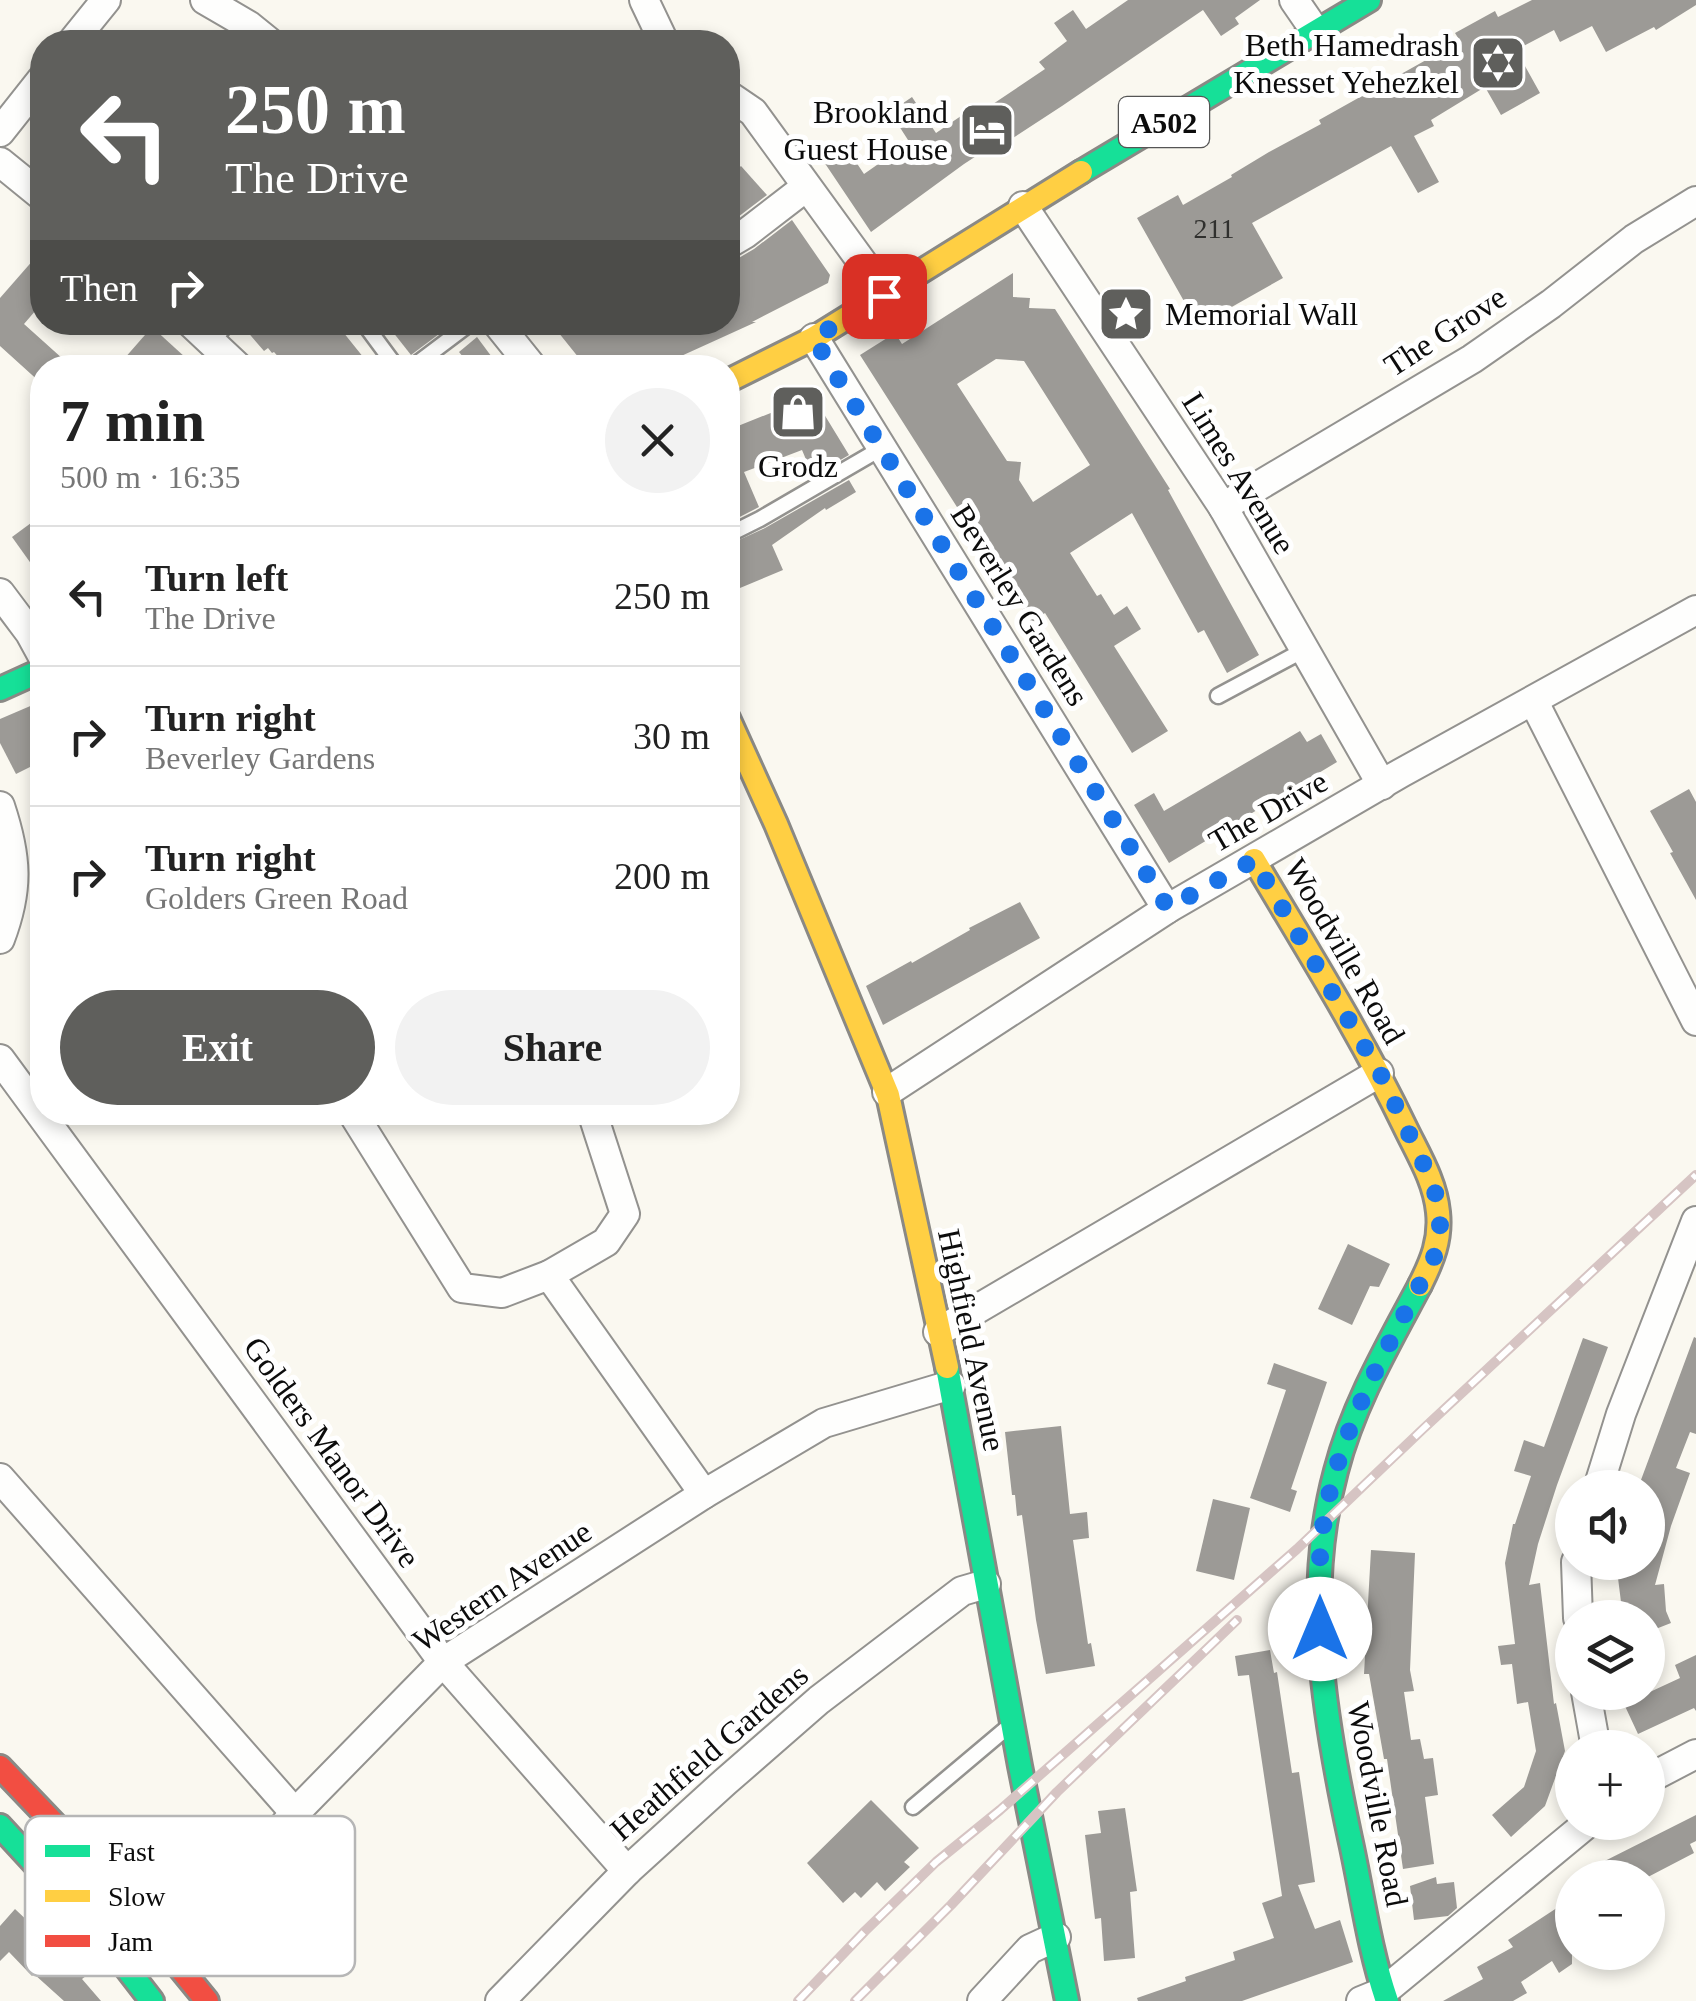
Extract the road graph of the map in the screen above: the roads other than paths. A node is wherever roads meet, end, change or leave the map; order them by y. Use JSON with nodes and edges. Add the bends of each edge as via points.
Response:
{"nodes":[{"id":1,"x":106,"y":0,"type":"edge"},
{"id":2,"x":205,"y":0,"type":"edge"},
{"id":3,"x":644,"y":0,"type":"edge"},
{"id":4,"x":1294,"y":0,"type":"edge"},
{"id":5,"x":1369,"y":0,"type":"edge"},
{"id":6,"x":82,"y":30,"type":"edge"},
{"id":7,"x":253,"y":30,"type":"edge"},
{"id":8,"x":658,"y":30,"type":"edge"},
{"id":9,"x":1316,"y":32,"type":"junction"},
{"id":10,"x":30,"y":94,"type":"edge"},
{"id":11,"x":740,"y":103,"type":"edge"},
{"id":12,"x":0,"y":132,"type":"edge"},
{"id":13,"x":0,"y":162,"type":"edge"},
{"id":14,"x":30,"y":184,"type":"edge"},
{"id":15,"x":806,"y":187,"type":"junction"},
{"id":16,"x":1696,"y":201,"type":"edge"},
{"id":17,"x":1024,"y":206,"type":"junction"},
{"id":18,"x":740,"y":237,"type":"edge"},
{"id":19,"x":884,"y":296,"type":"junction"},
{"id":20,"x":455,"y":335,"type":"edge"},
{"id":21,"x":507,"y":335,"type":"edge"},
{"id":22,"x":814,"y":338,"type":"junction"},
{"id":23,"x":428,"y":355,"type":"edge"},
{"id":24,"x":523,"y":355,"type":"edge"},
{"id":25,"x":740,"y":375,"type":"edge"},
{"id":26,"x":882,"y":448,"type":"junction"},
{"id":27,"x":1223,"y":506,"type":"junction"},
{"id":28,"x":740,"y":529,"type":"edge"},
{"id":29,"x":0,"y":593,"type":"edge"},
{"id":30,"x":1696,"y":610,"type":"edge"},
{"id":31,"x":30,"y":634,"type":"edge"},
{"id":32,"x":1304,"y":650,"type":"junction"},
{"id":33,"x":30,"y":676,"type":"edge"},
{"id":34,"x":0,"y":690,"type":"edge"},
{"id":35,"x":1218,"y":696,"type":"dead end"},
{"id":36,"x":1534,"y":702,"type":"junction"},
{"id":37,"x":740,"y":744,"type":"edge"},
{"id":38,"x":1382,"y":785,"type":"junction"},
{"id":39,"x":0,"y":806,"type":"edge"},
{"id":40,"x":1254,"y":860,"type":"junction"},
{"id":41,"x":1168,"y":908,"type":"junction"},
{"id":42,"x":0,"y":940,"type":"edge"},
{"id":43,"x":1696,"y":1020,"type":"edge"},
{"id":44,"x":0,"y":1058,"type":"edge"},
{"id":45,"x":1380,"y":1073,"type":"junction"},
{"id":46,"x":888,"y":1092,"type":"junction"},
{"id":47,"x":30,"y":1099,"type":"edge"},
{"id":48,"x":49,"y":1125,"type":"edge"},
{"id":49,"x":360,"y":1125,"type":"edge"},
{"id":50,"x":596,"y":1125,"type":"edge"},
{"id":51,"x":1696,"y":1222,"type":"edge"},
{"id":52,"x":549,"y":1275,"type":"junction"},
{"id":53,"x":938,"y":1332,"type":"junction"},
{"id":54,"x":951,"y":1385,"type":"junction"},
{"id":55,"x":1604,"y":1470,"type":"edge"},
{"id":56,"x":0,"y":1478,"type":"edge"},
{"id":57,"x":704,"y":1494,"type":"junction"},
{"id":58,"x":986,"y":1584,"type":"junction"},
{"id":59,"x":443,"y":1662,"type":"junction"},
{"id":60,"x":1012,"y":1723,"type":"junction"},
{"id":61,"x":1696,"y":1754,"type":"edge"},
{"id":62,"x":0,"y":1767,"type":"edge"},
{"id":63,"x":1665,"y":1770,"type":"edge"},
{"id":64,"x":913,"y":1807,"type":"dead end"},
{"id":65,"x":295,"y":1813,"type":"junction"},
{"id":66,"x":49,"y":1816,"type":"edge"},
{"id":67,"x":292,"y":1816,"type":"edge"},
{"id":68,"x":0,"y":1826,"type":"edge"},
{"id":69,"x":1568,"y":1840,"type":"edge"},
{"id":70,"x":25,"y":1853,"type":"edge"},
{"id":71,"x":627,"y":1872,"type":"junction"},
{"id":72,"x":1056,"y":1937,"type":"junction"},
{"id":73,"x":133,"y":1976,"type":"edge"},
{"id":74,"x":188,"y":1976,"type":"edge"},
{"id":75,"x":1377,"y":1998,"type":"edge"},
{"id":76,"x":152,"y":2001,"type":"edge"},
{"id":77,"x":207,"y":2001,"type":"edge"},
{"id":78,"x":500,"y":2001,"type":"edge"},
{"id":79,"x":982,"y":2001,"type":"edge"},
{"id":80,"x":1068,"y":2001,"type":"edge"}],
"edges":[{"from":1,"to":6,"type":"street"},
{"from":2,"to":7,"type":"street"},
{"from":3,"to":8,"type":"street"},
{"from":4,"to":9,"type":"street"},
{"from":5,"to":9,"type":"main road","number":"A502"},
{"from":9,"to":17,"type":"main road","number":"A502"},
{"from":10,"to":12,"type":"street"},
{"from":11,"to":15,"type":"street","via":[[754,112]]},
{"from":13,"to":14,"type":"street"},
{"from":15,"to":18,"type":"street"},
{"from":15,"to":19,"type":"street"},
{"from":16,"to":27,"type":"street","name":"The Grove","via":[[1472,359]]},
{"from":17,"to":19,"type":"main road","number":"A502"},
{"from":17,"to":27,"type":"street","name":"Limes Avenue"},
{"from":19,"to":22,"type":"main road","number":"A502"},
{"from":20,"to":23,"type":"lane"},
{"from":21,"to":24,"type":"street"},
{"from":22,"to":25,"type":"main road","number":"A502"},
{"from":22,"to":26,"type":"street","name":"Beverley Gardens"},
{"from":26,"to":28,"type":"lane"},
{"from":26,"to":41,"type":"street","name":"Beverley Gardens"},
{"from":27,"to":32,"type":"street","name":"Limes Avenue"},
{"from":29,"to":31,"type":"street"},
{"from":30,"to":36,"type":"street","name":"The Drive"},
{"from":32,"to":35,"type":"lane"},
{"from":32,"to":38,"type":"street","name":"Limes Avenue"},
{"from":33,"to":34,"type":"main road"},
{"from":36,"to":38,"type":"street","name":"The Drive"},
{"from":36,"to":43,"type":"street"},
{"from":37,"to":46,"type":"main road","name":"Highfield Avenue"},
{"from":38,"to":40,"type":"street","name":"The Drive"},
{"from":39,"to":42,"type":"street","via":[[15,885]]},
{"from":40,"to":41,"type":"street","name":"The Drive"},
{"from":40,"to":45,"type":"main road","name":"Woodville Road"},
{"from":41,"to":46,"type":"street","name":"The Drive"},
{"from":44,"to":47,"type":"street","name":"Golders Manor Drive"},
{"from":45,"to":53,"type":"street"},
{"from":45,"to":75,"type":"main road","name":"Woodville Road","via":[[1434,1186],[1440,1235],[1348,1431],[1323,1526],[1324,1708]]},
{"from":46,"to":53,"type":"main road","name":"Highfield Avenue"},
{"from":48,"to":59,"type":"street","name":"Golders Manor Drive"},
{"from":49,"to":52,"type":"street","via":[[462,1288],[502,1293]]},
{"from":50,"to":52,"type":"street","via":[[625,1214],[606,1242]]},
{"from":51,"to":55,"type":"street"},
{"from":52,"to":57,"type":"street"},
{"from":53,"to":54,"type":"main road","name":"Highfield Avenue"},
{"from":54,"to":57,"type":"street","name":"Western Avenue","via":[[824,1424]]},
{"from":54,"to":58,"type":"main road","name":"Highfield Avenue"},
{"from":56,"to":65,"type":"street"},
{"from":57,"to":59,"type":"street","name":"Western Avenue"},
{"from":58,"to":60,"type":"main road","name":"Highfield Avenue"},
{"from":58,"to":71,"type":"street","name":"Heathfield Gardens","via":[[962,1591],[819,1700]]},
{"from":59,"to":65,"type":"street","name":"Western Avenue"},
{"from":59,"to":71,"type":"street","name":"Golders Manor Drive"},
{"from":60,"to":64,"type":"lane"},
{"from":60,"to":72,"type":"main road","name":"Highfield Avenue"},
{"from":61,"to":63,"type":"street"},
{"from":62,"to":66,"type":"main road"},
{"from":65,"to":67,"type":"street","name":"Western Avenue"},
{"from":68,"to":70,"type":"main road"},
{"from":69,"to":75,"type":"street"},
{"from":71,"to":78,"type":"street","name":"Heathfield Gardens"},
{"from":72,"to":79,"type":"street","via":[[1030,1949]]},
{"from":72,"to":80,"type":"main road","name":"Highfield Avenue"},
{"from":73,"to":76,"type":"main road"},
{"from":74,"to":77,"type":"main road"}]}
